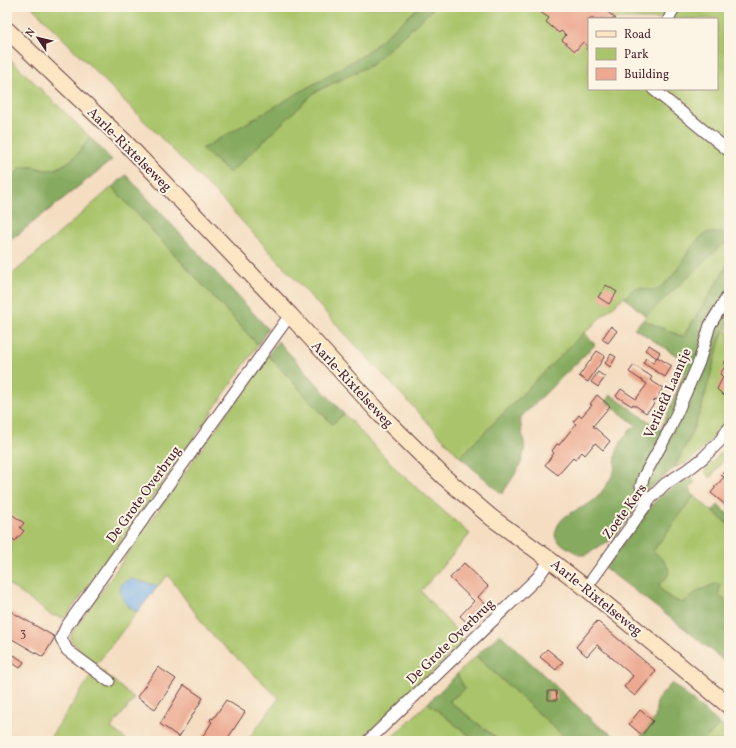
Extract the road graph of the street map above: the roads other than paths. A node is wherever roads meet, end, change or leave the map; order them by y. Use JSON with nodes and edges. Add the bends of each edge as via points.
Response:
{"nodes":[{"id":1,"x":674,"y":7,"type":"edge"},
{"id":2,"x":670,"y":18,"type":"edge"},
{"id":3,"x":7,"y":30,"type":"edge"},
{"id":4,"x":654,"y":90,"type":"edge"},
{"id":5,"x":729,"y":151,"type":"edge"},
{"id":6,"x":729,"y":294,"type":"edge"},
{"id":7,"x":290,"y":315,"type":"junction"},
{"id":8,"x":729,"y":428,"type":"edge"},
{"id":9,"x":646,"y":506,"type":"junction"},
{"id":10,"x":550,"y":560,"type":"junction"},
{"id":11,"x":586,"y":588,"type":"junction"},
{"id":12,"x":109,"y":681,"type":"dead end"},
{"id":13,"x":729,"y":706,"type":"edge"},
{"id":14,"x":368,"y":741,"type":"edge"}],
"edges":[{"from":1,"to":2,"type":"street"},
{"from":3,"to":7,"type":"street","name":"Aarle-Rixtelseweg","via":[[123,140]]},
{"from":4,"to":5,"type":"street"},
{"from":6,"to":9,"type":"street","name":"Verliefd Laantje","via":[[710,325],[699,362],[670,429],[644,476],[641,486]]},
{"from":7,"to":10,"type":"street","name":"Aarle-Rixtelseweg","via":[[381,415],[444,477],[492,518]]},
{"from":7,"to":12,"type":"street","name":"De Grote Overbrug","via":[[66,627],[61,638],[67,650]]},
{"from":8,"to":9,"type":"street","name":"Zoete Kers","via":[[711,451],[665,484]]},
{"from":9,"to":11,"type":"street","name":"Zoete Kers"},
{"from":10,"to":11,"type":"street","name":"Aarle-Rixtelseweg"},
{"from":10,"to":14,"type":"street","name":"De Grote Overbrug","via":[[538,577]]},
{"from":11,"to":13,"type":"street","name":"Aarle-Rixtelseweg"}]}
